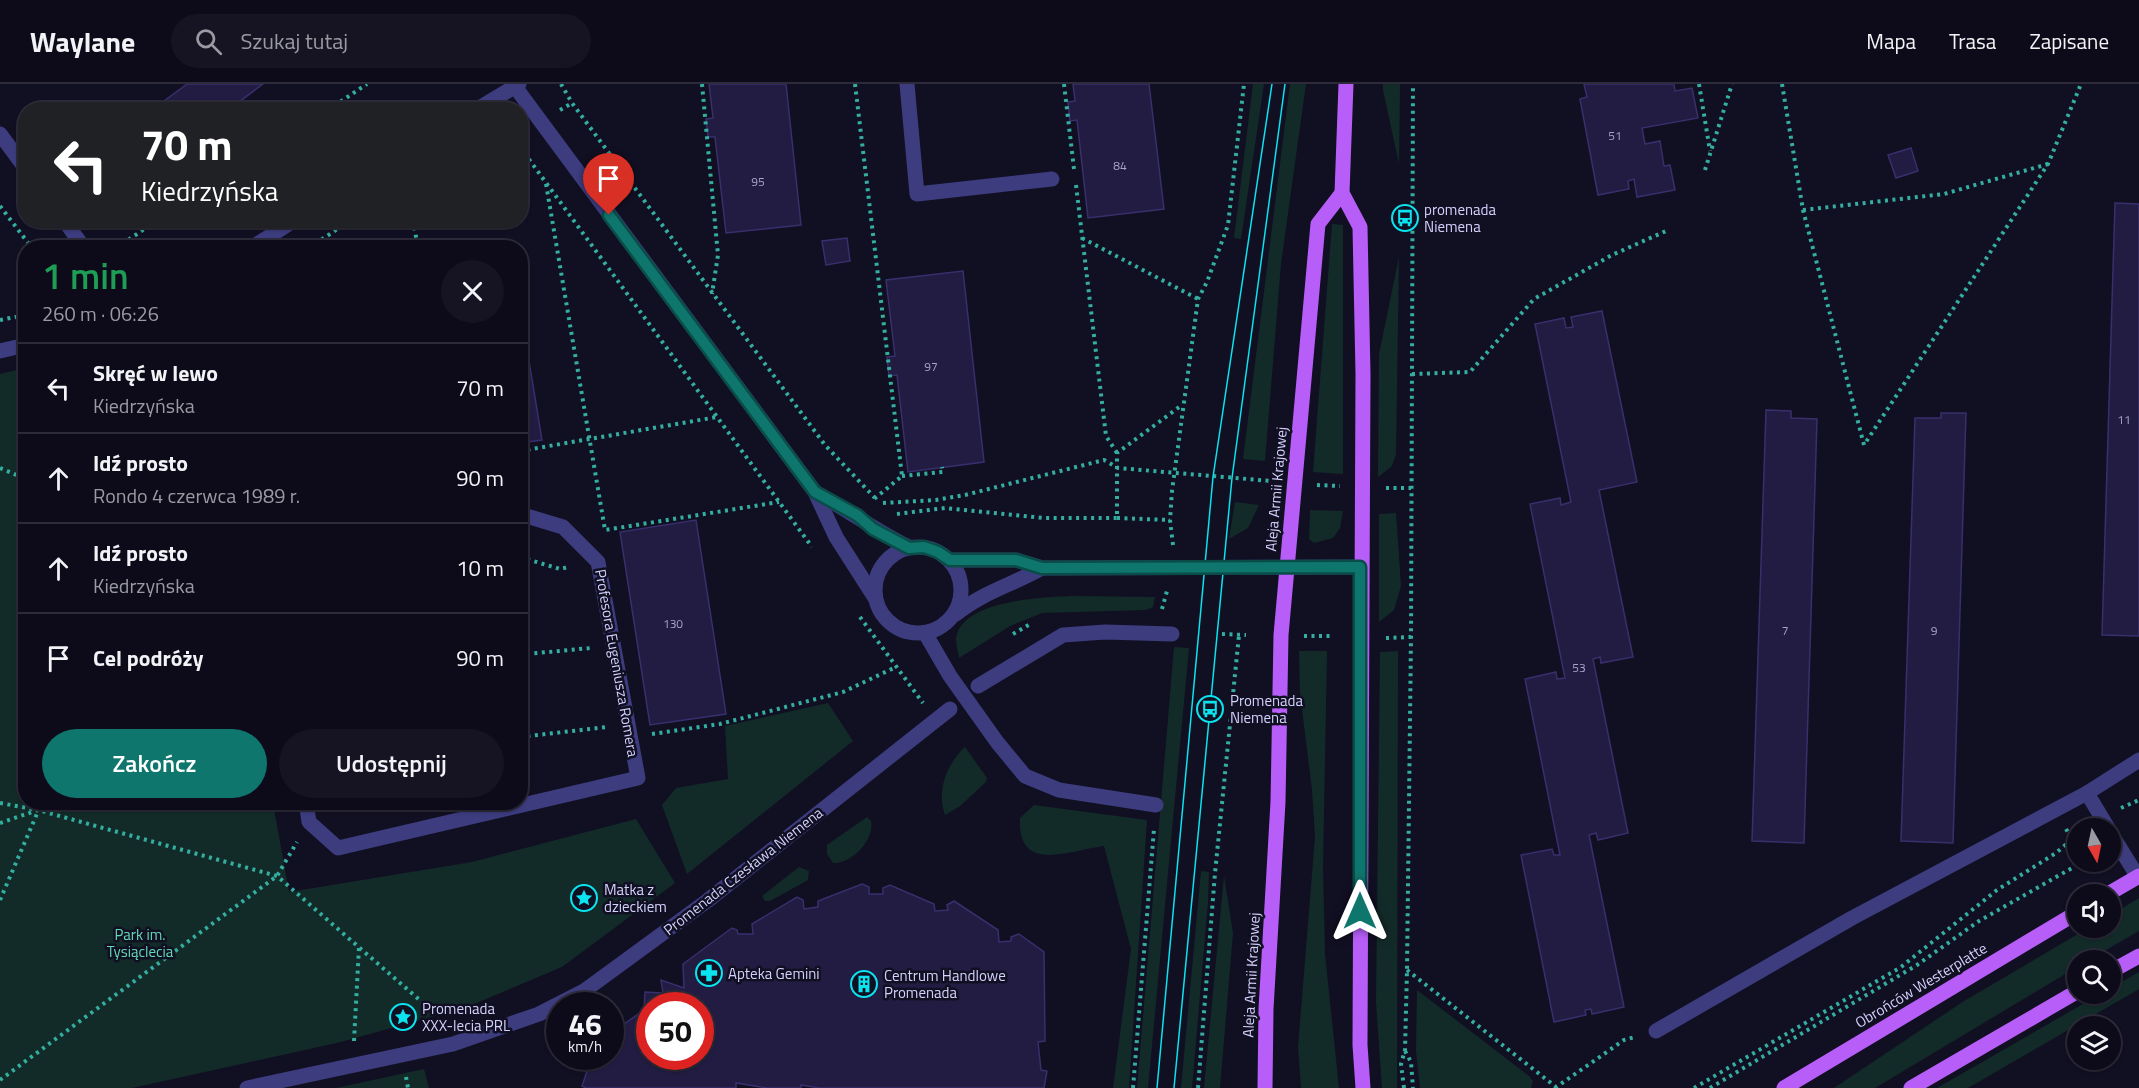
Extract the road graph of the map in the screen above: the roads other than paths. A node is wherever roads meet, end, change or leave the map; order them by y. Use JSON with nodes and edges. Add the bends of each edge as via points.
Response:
{"nodes":[{"id":1,"x":907,"y":84,"type":"edge"},
{"id":2,"x":1346,"y":84,"type":"edge"},
{"id":3,"x":515,"y":85,"type":"edge"},
{"id":4,"x":488,"y":102,"type":"edge"},
{"id":5,"x":528,"y":102,"type":"edge"},
{"id":6,"x":528,"y":103,"type":"edge"},
{"id":7,"x":0,"y":135,"type":"edge"},
{"id":8,"x":18,"y":159,"type":"edge"},
{"id":9,"x":1052,"y":179,"type":"dead end"},
{"id":10,"x":1342,"y":193,"type":"junction"},
{"id":11,"x":282,"y":228,"type":"edge"},
{"id":12,"x":264,"y":240,"type":"edge"},
{"id":13,"x":18,"y":347,"type":"edge"},
{"id":14,"x":0,"y":351,"type":"edge"},
{"id":15,"x":815,"y":492,"type":"junction"},
{"id":16,"x":528,"y":516,"type":"edge"},
{"id":17,"x":909,"y":548,"type":"junction"},
{"id":18,"x":950,"y":560,"type":"junction"},
{"id":19,"x":1287,"y":567,"type":"junction"},
{"id":20,"x":1360,"y":567,"type":"junction"},
{"id":21,"x":1042,"y":568,"type":"junction"},
{"id":22,"x":875,"y":598,"type":"junction"},
{"id":23,"x":954,"y":615,"type":"junction"},
{"id":24,"x":925,"y":633,"type":"junction"},
{"id":25,"x":1172,"y":634,"type":"dead end"},
{"id":26,"x":978,"y":687,"type":"dead end"},
{"id":27,"x":950,"y":709,"type":"dead end"},
{"id":28,"x":2139,"y":760,"type":"edge"},
{"id":29,"x":2087,"y":793,"type":"junction"},
{"id":30,"x":528,"y":804,"type":"edge"},
{"id":31,"x":1156,"y":805,"type":"road end"},
{"id":32,"x":307,"y":810,"type":"edge"},
{"id":33,"x":501,"y":810,"type":"edge"},
{"id":34,"x":2102,"y":818,"type":"edge"},
{"id":35,"x":2121,"y":849,"type":"edge"},
{"id":36,"x":2138,"y":876,"type":"edge"},
{"id":37,"x":2121,"y":886,"type":"edge"},
{"id":38,"x":2067,"y":919,"type":"edge"},
{"id":39,"x":2139,"y":956,"type":"edge"},
{"id":40,"x":2121,"y":966,"type":"edge"},
{"id":41,"x":2067,"y":997,"type":"edge"},
{"id":42,"x":1656,"y":1031,"type":"road end"},
{"id":43,"x":1264,"y":1087,"type":"edge"},
{"id":44,"x":246,"y":1088,"type":"edge"},
{"id":45,"x":1363,"y":1088,"type":"edge"},
{"id":46,"x":1784,"y":1088,"type":"edge"},
{"id":47,"x":1911,"y":1088,"type":"edge"}],
"edges":[{"from":1,"to":9,"type":"street","via":[[917,194]]},
{"from":2,"to":10,"type":"main road"},
{"from":3,"to":4,"type":"street"},
{"from":3,"to":5,"type":"street"},
{"from":6,"to":15,"type":"street"},
{"from":7,"to":8,"type":"street"},
{"from":10,"to":19,"type":"main road","name":"Aleja Armii Krajowej","via":[[1318,224]]},
{"from":10,"to":20,"type":"main road","via":[[1360,227]]},
{"from":11,"to":12,"type":"street"},
{"from":13,"to":14,"type":"street"},
{"from":15,"to":17,"type":"street"},
{"from":15,"to":22,"type":"street","via":[[836,537]]},
{"from":16,"to":30,"type":"street","name":"Profesora Eugeniusza Romera","via":[[562,527],[598,561],[638,778]]},
{"from":17,"to":18,"type":"street","via":[[924,547]]},
{"from":17,"to":22,"type":"street","via":[[894,554],[882,566],[875,581]]},
{"from":18,"to":21,"type":"street","via":[[1016,560]]},
{"from":18,"to":23,"type":"street","via":[[961,587]]},
{"from":19,"to":20,"type":"street"},
{"from":19,"to":21,"type":"street"},
{"from":19,"to":43,"type":"main road","name":"Aleja Armii Krajowej"},
{"from":20,"to":45,"type":"main road"},
{"from":21,"to":23,"type":"street","via":[[1018,582],[976,597]]},
{"from":22,"to":24,"type":"street","via":[[881,613],[893,626]]},
{"from":23,"to":24,"type":"street","via":[[941,627]]},
{"from":24,"to":31,"type":"street","via":[[950,676],[1025,776],[1059,790]]},
{"from":25,"to":26,"type":"street","via":[[1063,635]]},
{"from":27,"to":44,"type":"street","name":"Promenada Czesława Niemena","via":[[707,901],[584,991],[538,1014],[453,1044]]},
{"from":28,"to":29,"type":"street"},
{"from":29,"to":34,"type":"street"},
{"from":29,"to":42,"type":"street","via":[[1852,918]]},
{"from":32,"to":33,"type":"street","name":"Profesora Eugeniusza Romera","via":[[309,822],[338,848]]},
{"from":35,"to":36,"type":"street"},
{"from":36,"to":37,"type":"main road"},
{"from":38,"to":46,"type":"main road","name":"Obrońców Westerplatte"},
{"from":39,"to":40,"type":"main road"},
{"from":41,"to":47,"type":"main road"}]}
